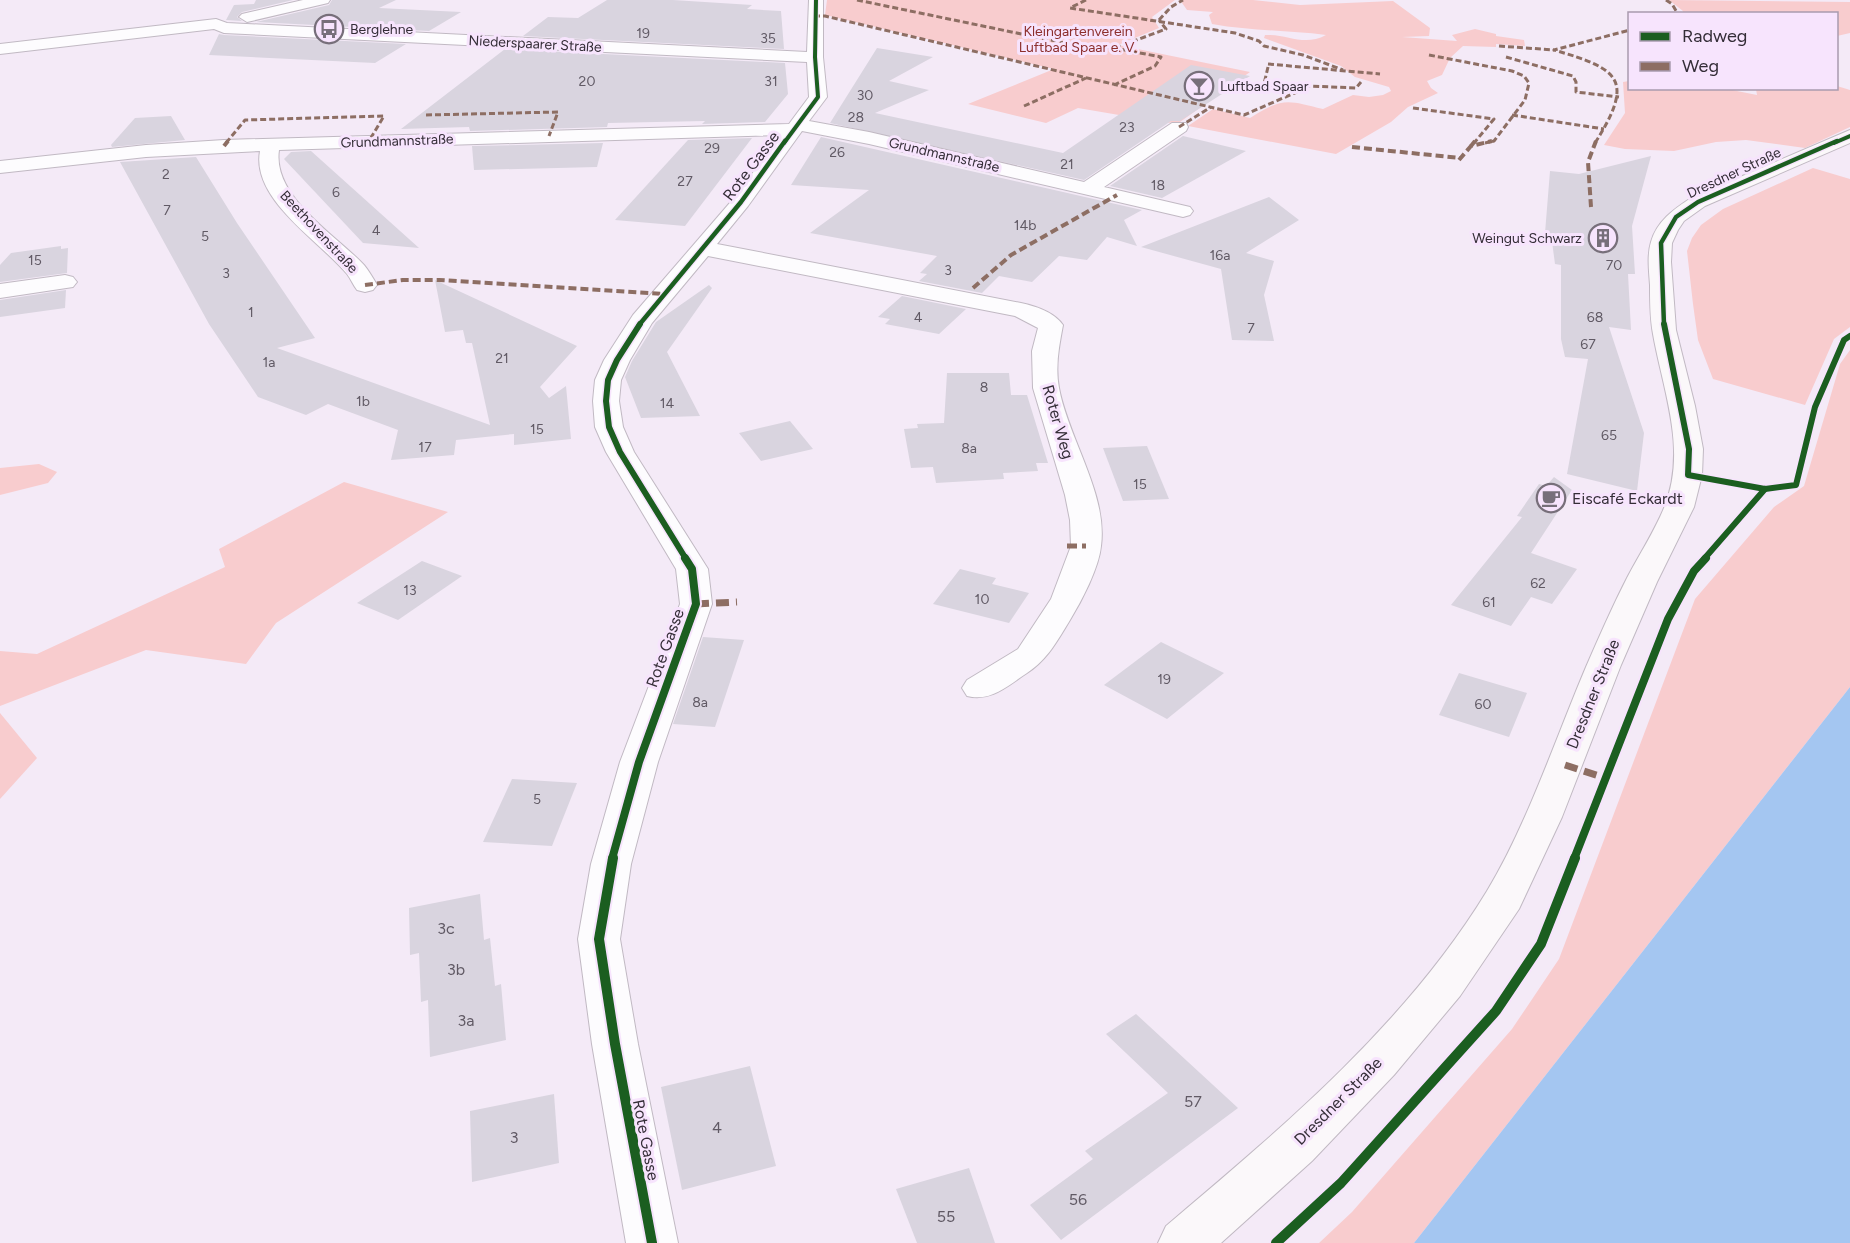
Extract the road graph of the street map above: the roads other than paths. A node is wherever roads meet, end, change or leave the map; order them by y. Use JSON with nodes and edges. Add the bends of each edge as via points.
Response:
{"nodes":[{"id":1,"x":324,"y":0,"type":"edge"},
{"id":2,"x":816,"y":0,"type":"edge"},
{"id":3,"x":254,"y":22,"type":"junction"},
{"id":4,"x":0,"y":49,"type":"edge"},
{"id":5,"x":815,"y":57,"type":"junction"},
{"id":6,"x":796,"y":127,"type":"junction"},
{"id":7,"x":1179,"y":127,"type":"dead end"},
{"id":8,"x":1850,"y":136,"type":"edge"},
{"id":9,"x":270,"y":145,"type":"junction"},
{"id":10,"x":0,"y":167,"type":"edge"},
{"id":11,"x":1089,"y":188,"type":"junction"},
{"id":12,"x":1183,"y":211,"type":"dead end"},
{"id":13,"x":703,"y":249,"type":"junction"},
{"id":14,"x":65,"y":282,"type":"dead end"},
{"id":15,"x":365,"y":285,"type":"dead end"},
{"id":16,"x":0,"y":291,"type":"edge"},
{"id":17,"x":979,"y":688,"type":"dead end"},
{"id":18,"x":652,"y":1243,"type":"edge"},
{"id":19,"x":1184,"y":1243,"type":"edge"}],
"edges":[{"from":1,"to":3,"type":"street"},
{"from":2,"to":5,"type":"street","name":"Rote Gasse"},
{"from":3,"to":4,"type":"street","name":"Niederspaarer Straße","via":[[224,28],[218,17]]},
{"from":3,"to":5,"type":"street","name":"Niederspaarer Straße"},
{"from":5,"to":6,"type":"street","name":"Rote Gasse","via":[[818,97]]},
{"from":6,"to":9,"type":"street","name":"Grundmannstraße"},
{"from":6,"to":11,"type":"street","name":"Grundmannstraße","via":[[869,138]]},
{"from":6,"to":13,"type":"street","name":"Rote Gasse"},
{"from":7,"to":11,"type":"street"},
{"from":8,"to":19,"type":"main road","name":"Dresdner Straße","via":[[1698,202],[1676,217],[1667,230],[1661,243],[1660,262],[1664,330],[1682,406],[1689,449],[1688,475],[1679,507],[1641,582],[1543,817],[1504,898],[1445,984],[1378,1062],[1294,1146]]},
{"from":9,"to":10,"type":"street","name":"Grundmannstraße","via":[[146,151]]},
{"from":9,"to":15,"type":"street","name":"Beethovenstraße","via":[[266,161],[272,180],[286,201],[357,271]]},
{"from":11,"to":12,"type":"street","name":"Grundmannstraße"},
{"from":13,"to":17,"type":"street","name":"Roter Weg","via":[[1021,310],[1051,326],[1044,351],[1046,388],[1080,495],[1086,546],[1067,599],[1030,656]]},
{"from":13,"to":18,"type":"street","name":"Rote Gasse","via":[[628,340],[608,380],[606,401],[609,427],[620,452],[692,569],[696,604],[639,762],[611,864],[599,939]]},
{"from":14,"to":16,"type":"street"}]}
